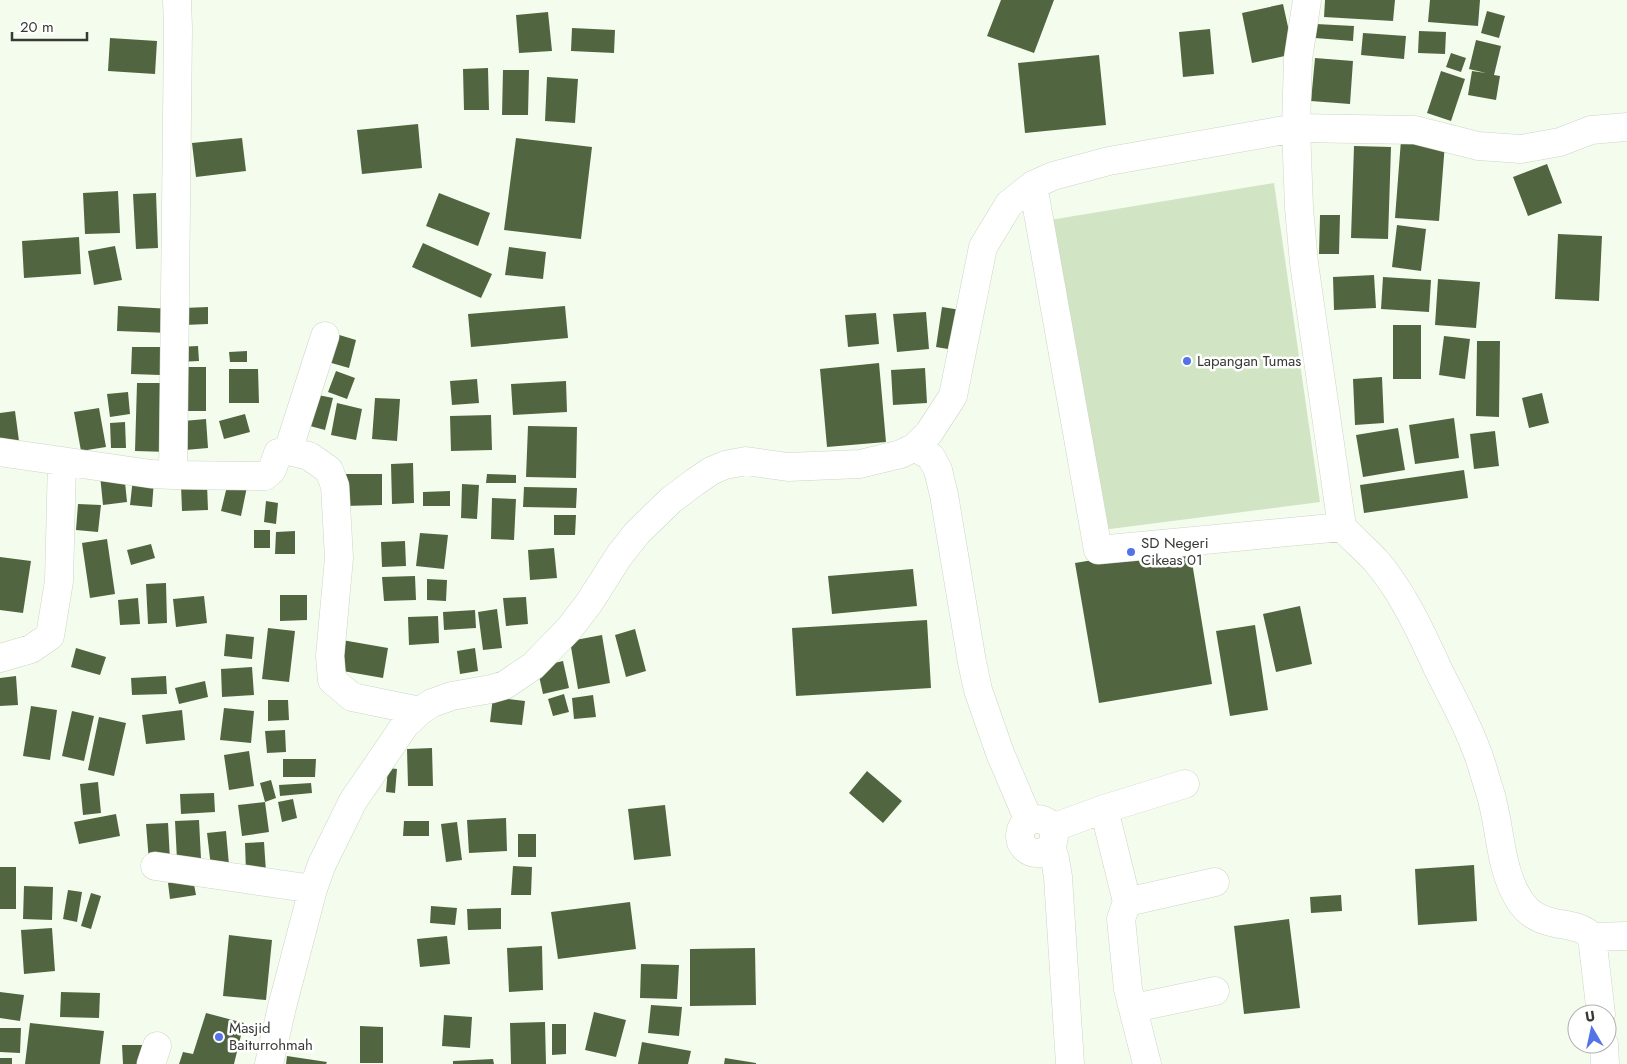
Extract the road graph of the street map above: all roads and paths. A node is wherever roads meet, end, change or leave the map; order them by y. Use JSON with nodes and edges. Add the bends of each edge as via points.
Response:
{"nodes":[{"id":1,"x":177,"y":0,"type":"edge"},
{"id":2,"x":1307,"y":0,"type":"edge"},
{"id":3,"x":1627,"y":127,"type":"edge"},
{"id":4,"x":1296,"y":128,"type":"junction"},
{"id":5,"x":1034,"y":185,"type":"junction"},
{"id":6,"x":325,"y":336,"type":"dead end"},
{"id":7,"x":915,"y":447,"type":"junction"},
{"id":8,"x":288,"y":451,"type":"junction"},
{"id":9,"x":0,"y":452,"type":"edge"},
{"id":10,"x":62,"y":461,"type":"junction"},
{"id":11,"x":172,"y":475,"type":"junction"},
{"id":12,"x":1342,"y":527,"type":"junction"},
{"id":13,"x":0,"y":658,"type":"edge"},
{"id":14,"x":420,"y":711,"type":"junction"},
{"id":15,"x":1185,"y":784,"type":"dead end"},
{"id":16,"x":1104,"y":809,"type":"junction"},
{"id":17,"x":1044,"y":832,"type":"junction"},
{"id":18,"x":155,"y":866,"type":"dead end"},
{"id":19,"x":1215,"y":882,"type":"dead end"},
{"id":20,"x":313,"y":889,"type":"junction"},
{"id":21,"x":1127,"y":902,"type":"junction"},
{"id":22,"x":1627,"y":936,"type":"edge"},
{"id":23,"x":1592,"y":937,"type":"junction"},
{"id":24,"x":1215,"y":991,"type":"dead end"},
{"id":25,"x":1600,"y":1004,"type":"edge"},
{"id":26,"x":1134,"y":1008,"type":"junction"},
{"id":27,"x":269,"y":1064,"type":"edge"},
{"id":28,"x":1070,"y":1064,"type":"edge"},
{"id":29,"x":1147,"y":1064,"type":"edge"}],
"edges":[{"from":1,"to":11,"type":"street"},
{"from":2,"to":4,"type":"street","via":[[1298,59]]},
{"from":3,"to":4,"type":"street","via":[[1591,130],[1560,142],[1521,150],[1478,146],[1415,130]]},
{"from":4,"to":5,"type":"street","via":[[1109,161],[1053,176]]},
{"from":4,"to":12,"type":"street","via":[[1304,263]]},
{"from":5,"to":7,"type":"street","via":[[1009,204],[983,247],[954,396],[929,433]]},
{"from":5,"to":12,"type":"street","via":[[1098,550]]},
{"from":6,"to":8,"type":"street"},
{"from":7,"to":14,"type":"street","via":[[901,454],[860,464],[788,467],[746,461],[711,471],[671,500],[637,533],[569,629],[533,666],[505,685],[452,696]]},
{"from":7,"to":17,"type":"street","via":[[932,457],[938,470],[978,690],[1000,753]]},
{"from":8,"to":11,"type":"street","via":[[278,453],[272,470],[265,476]]},
{"from":8,"to":14,"type":"street","via":[[309,456],[325,466],[335,486],[339,558],[330,656],[332,680],[352,697]]},
{"from":9,"to":10,"type":"street"},
{"from":10,"to":11,"type":"street"},
{"from":10,"to":13,"type":"street","via":[[59,581],[50,636],[31,649]]},
{"from":12,"to":23,"type":"street","via":[[1377,562],[1399,592],[1472,740],[1494,808],[1507,871],[1520,902],[1532,915],[1582,929]]},
{"from":14,"to":20,"type":"street","via":[[405,725],[353,801]]},
{"from":15,"to":16,"type":"street"},
{"from":16,"to":17,"type":"street"},
{"from":16,"to":21,"type":"street"},
{"from":17,"to":28,"type":"street","via":[[1058,877]]},
{"from":18,"to":20,"type":"street"},
{"from":19,"to":21,"type":"street"},
{"from":20,"to":27,"type":"street"},
{"from":21,"to":26,"type":"street","via":[[1122,919],[1128,989]]},
{"from":22,"to":23,"type":"street"},
{"from":23,"to":25,"type":"street"},
{"from":24,"to":26,"type":"street"},
{"from":26,"to":29,"type":"street"}]}
